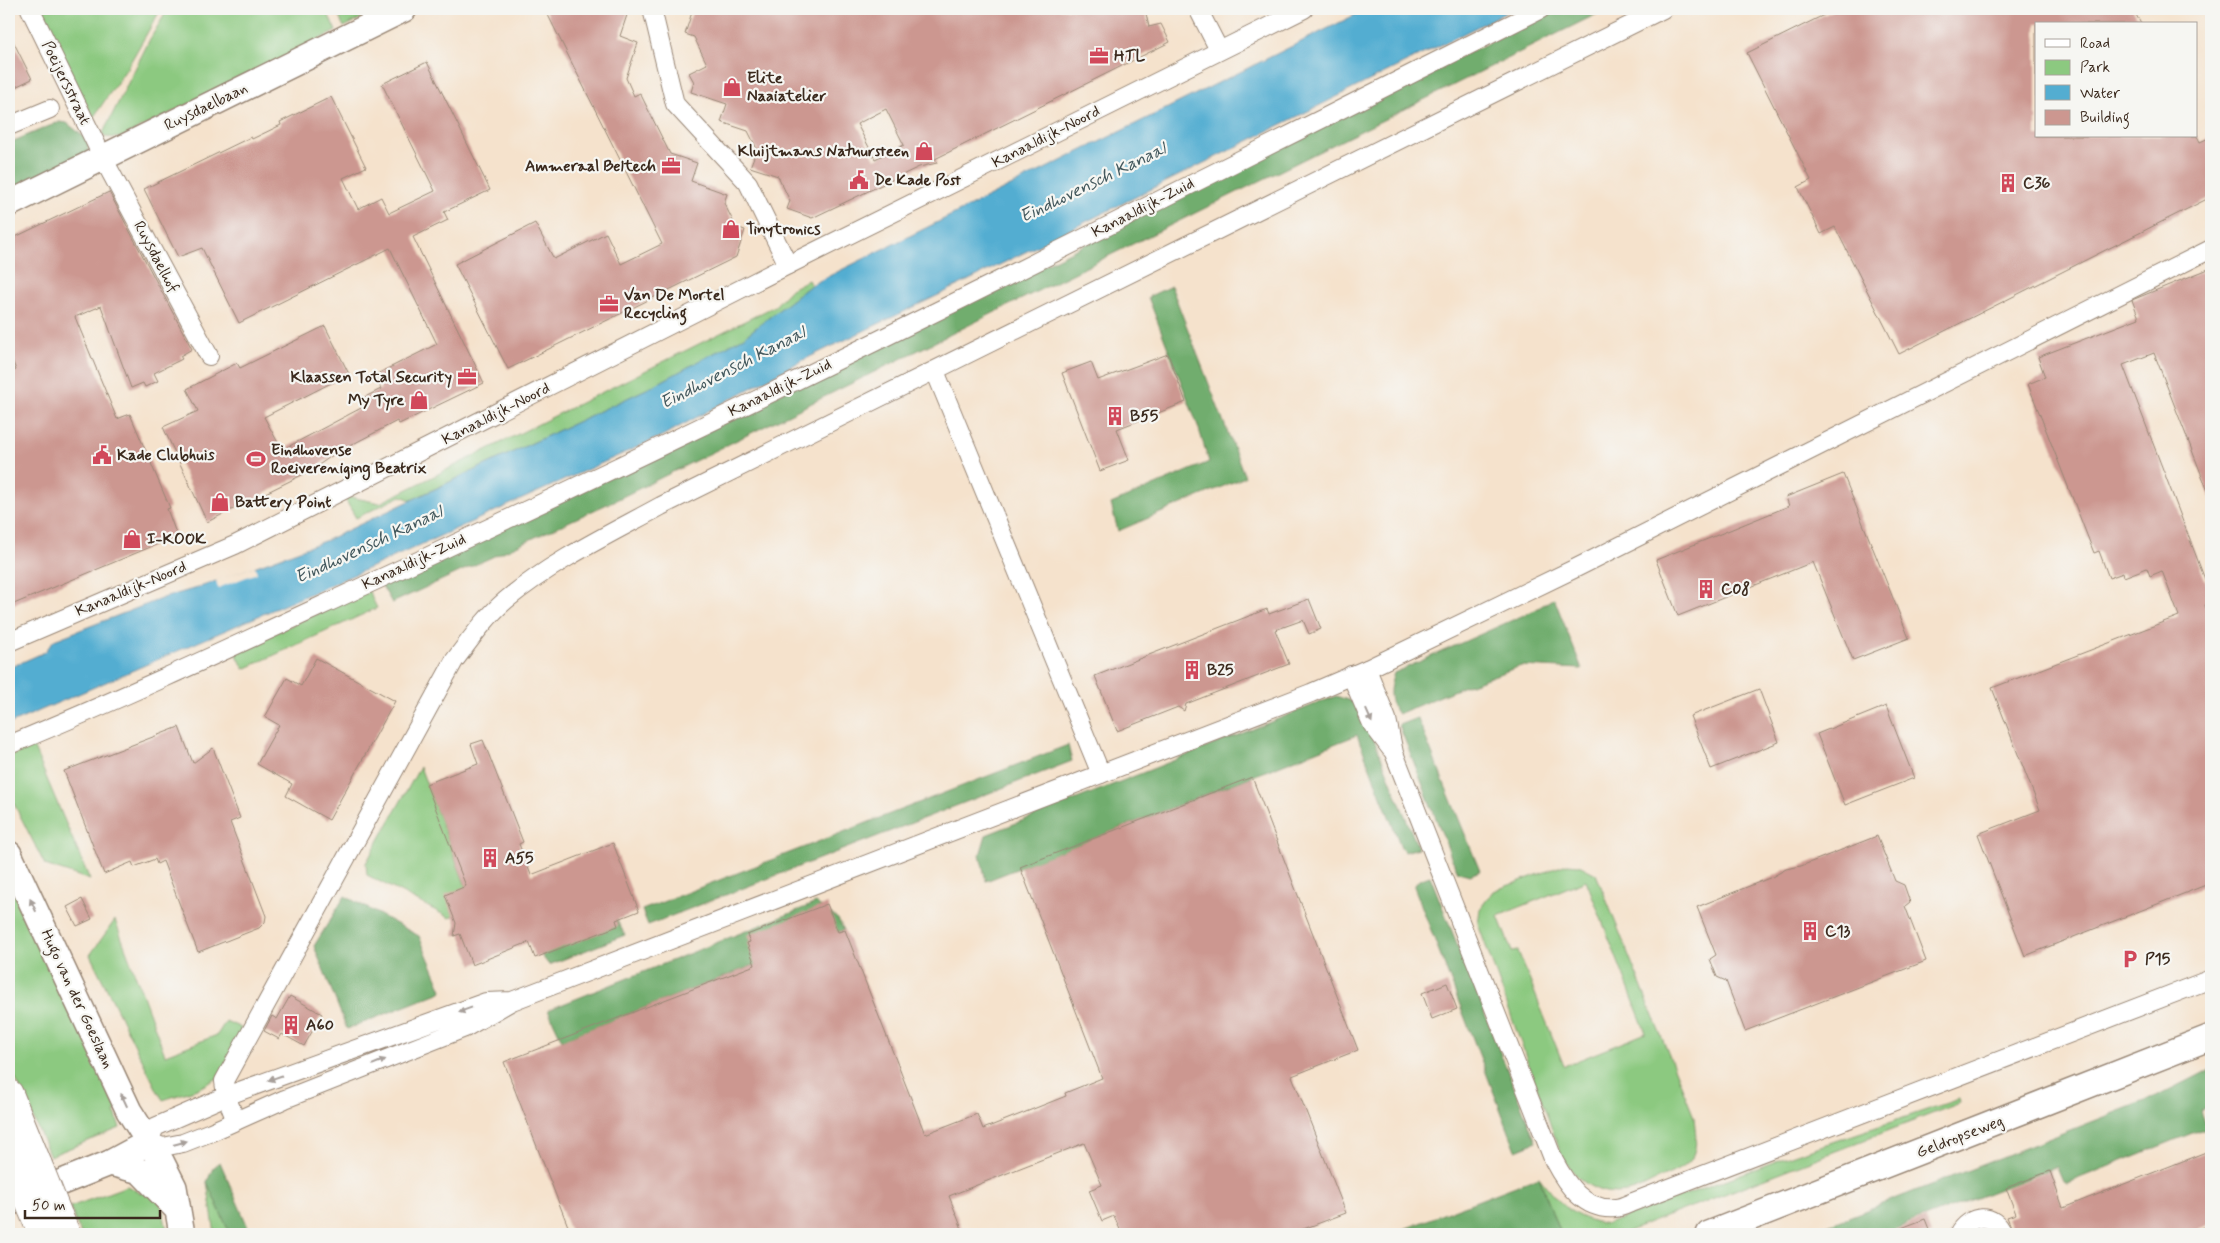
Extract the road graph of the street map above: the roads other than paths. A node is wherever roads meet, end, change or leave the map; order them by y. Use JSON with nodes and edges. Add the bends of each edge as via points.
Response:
{"nodes":[{"id":1,"x":30,"y":9,"type":"edge"},
{"id":2,"x":404,"y":9,"type":"edge"},
{"id":3,"x":652,"y":9,"type":"edge"},
{"id":4,"x":1198,"y":9,"type":"edge"},
{"id":5,"x":1304,"y":9,"type":"edge"},
{"id":6,"x":1541,"y":9,"type":"edge"},
{"id":7,"x":1663,"y":9,"type":"edge"},
{"id":8,"x":1218,"y":50,"type":"junction"},
{"id":9,"x":50,"y":109,"type":"dead end"},
{"id":10,"x":9,"y":126,"type":"edge"},
{"id":11,"x":103,"y":158,"type":"junction"},
{"id":12,"x":9,"y":204,"type":"edge"},
{"id":13,"x":2211,"y":249,"type":"edge"},
{"id":14,"x":788,"y":265,"type":"junction"},
{"id":15,"x":209,"y":356,"type":"dead end"},
{"id":16,"x":935,"y":371,"type":"junction"},
{"id":17,"x":9,"y":642,"type":"edge"},
{"id":18,"x":1359,"y":672,"type":"junction"},
{"id":19,"x":9,"y":746,"type":"edge"},
{"id":20,"x":1101,"y":774,"type":"junction"},
{"id":21,"x":9,"y":854,"type":"edge"},
{"id":22,"x":2211,"y":979,"type":"edge"},
{"id":23,"x":512,"y":1001,"type":"junction"},
{"id":24,"x":2211,"y":1037,"type":"edge"},
{"id":25,"x":9,"y":1094,"type":"edge"},
{"id":26,"x":226,"y":1096,"type":"junction"},
{"id":27,"x":236,"y":1121,"type":"junction"},
{"id":28,"x":149,"y":1142,"type":"junction"},
{"id":29,"x":110,"y":1163,"type":"junction"},
{"id":30,"x":22,"y":1164,"type":"edge"},
{"id":31,"x":9,"y":1203,"type":"edge"},
{"id":32,"x":180,"y":1223,"type":"edge"},
{"id":33,"x":51,"y":1227,"type":"edge"},
{"id":34,"x":1708,"y":1234,"type":"edge"},
{"id":35,"x":1959,"y":1234,"type":"edge"},
{"id":36,"x":2003,"y":1234,"type":"edge"}],
"edges":[{"from":1,"to":11,"type":"street","name":"Poeijersstraat"},
{"from":2,"to":11,"type":"street","name":"Ruysdaelbaan"},
{"from":3,"to":14,"type":"street","via":[[675,104],[748,182]]},
{"from":4,"to":8,"type":"street"},
{"from":5,"to":8,"type":"street","name":"Kanaaldijk-Noord"},
{"from":6,"to":19,"type":"street","name":"Kanaaldijk-Zuid","via":[[804,377],[572,489]]},
{"from":7,"to":16,"type":"street"},
{"from":8,"to":14,"type":"street","name":"Kanaaldijk-Noord"},
{"from":9,"to":10,"type":"street","name":"Poeijersstraat"},
{"from":11,"to":12,"type":"street","name":"Ruysdaelbaan"},
{"from":11,"to":15,"type":"street","name":"Ruysdaelhof"},
{"from":13,"to":18,"type":"street","via":[[1578,567]]},
{"from":14,"to":17,"type":"street","name":"Kanaaldijk-Noord","via":[[235,544]]},
{"from":16,"to":20,"type":"street"},
{"from":16,"to":26,"type":"street","via":[[661,506],[552,565],[505,601],[454,661],[224,1081]]},
{"from":18,"to":20,"type":"street"},
{"from":18,"to":22,"type":"street","via":[[1387,719],[1394,753],[1554,1161],[1565,1183],[1595,1205],[1615,1208],[1633,1202]]},
{"from":20,"to":23,"type":"street"},
{"from":28,"to":21,"type":"street","name":"Hugo van der Goeslaan","one_way":true,"via":[[129,1111]]},
{"from":23,"to":26,"type":"street","one_way":true,"via":[[486,1002]]},
{"from":27,"to":23,"type":"street","one_way":true,"via":[[465,1028]]},
{"from":24,"to":34,"type":"street","name":"Geldropseweg"},
{"from":25,"to":30,"type":"main road"},
{"from":26,"to":27,"type":"street"},
{"from":26,"to":28,"type":"street","via":[[155,1127]]},
{"from":28,"to":27,"type":"street","one_way":true,"via":[[163,1147],[182,1143]]},
{"from":28,"to":29,"type":"street"},
{"from":28,"to":32,"type":"street","name":"Hugo van der Goeslaan","via":[[174,1187]]},
{"from":29,"to":31,"type":"street"},
{"from":29,"to":32,"type":"street","name":"Hugo van der Goeslaan","via":[[140,1171],[165,1194]]},
{"from":30,"to":33,"type":"main road","bridge":true},
{"from":35,"to":36,"type":"street","via":[[1969,1224],[1990,1218],[2000,1225]]}]}
